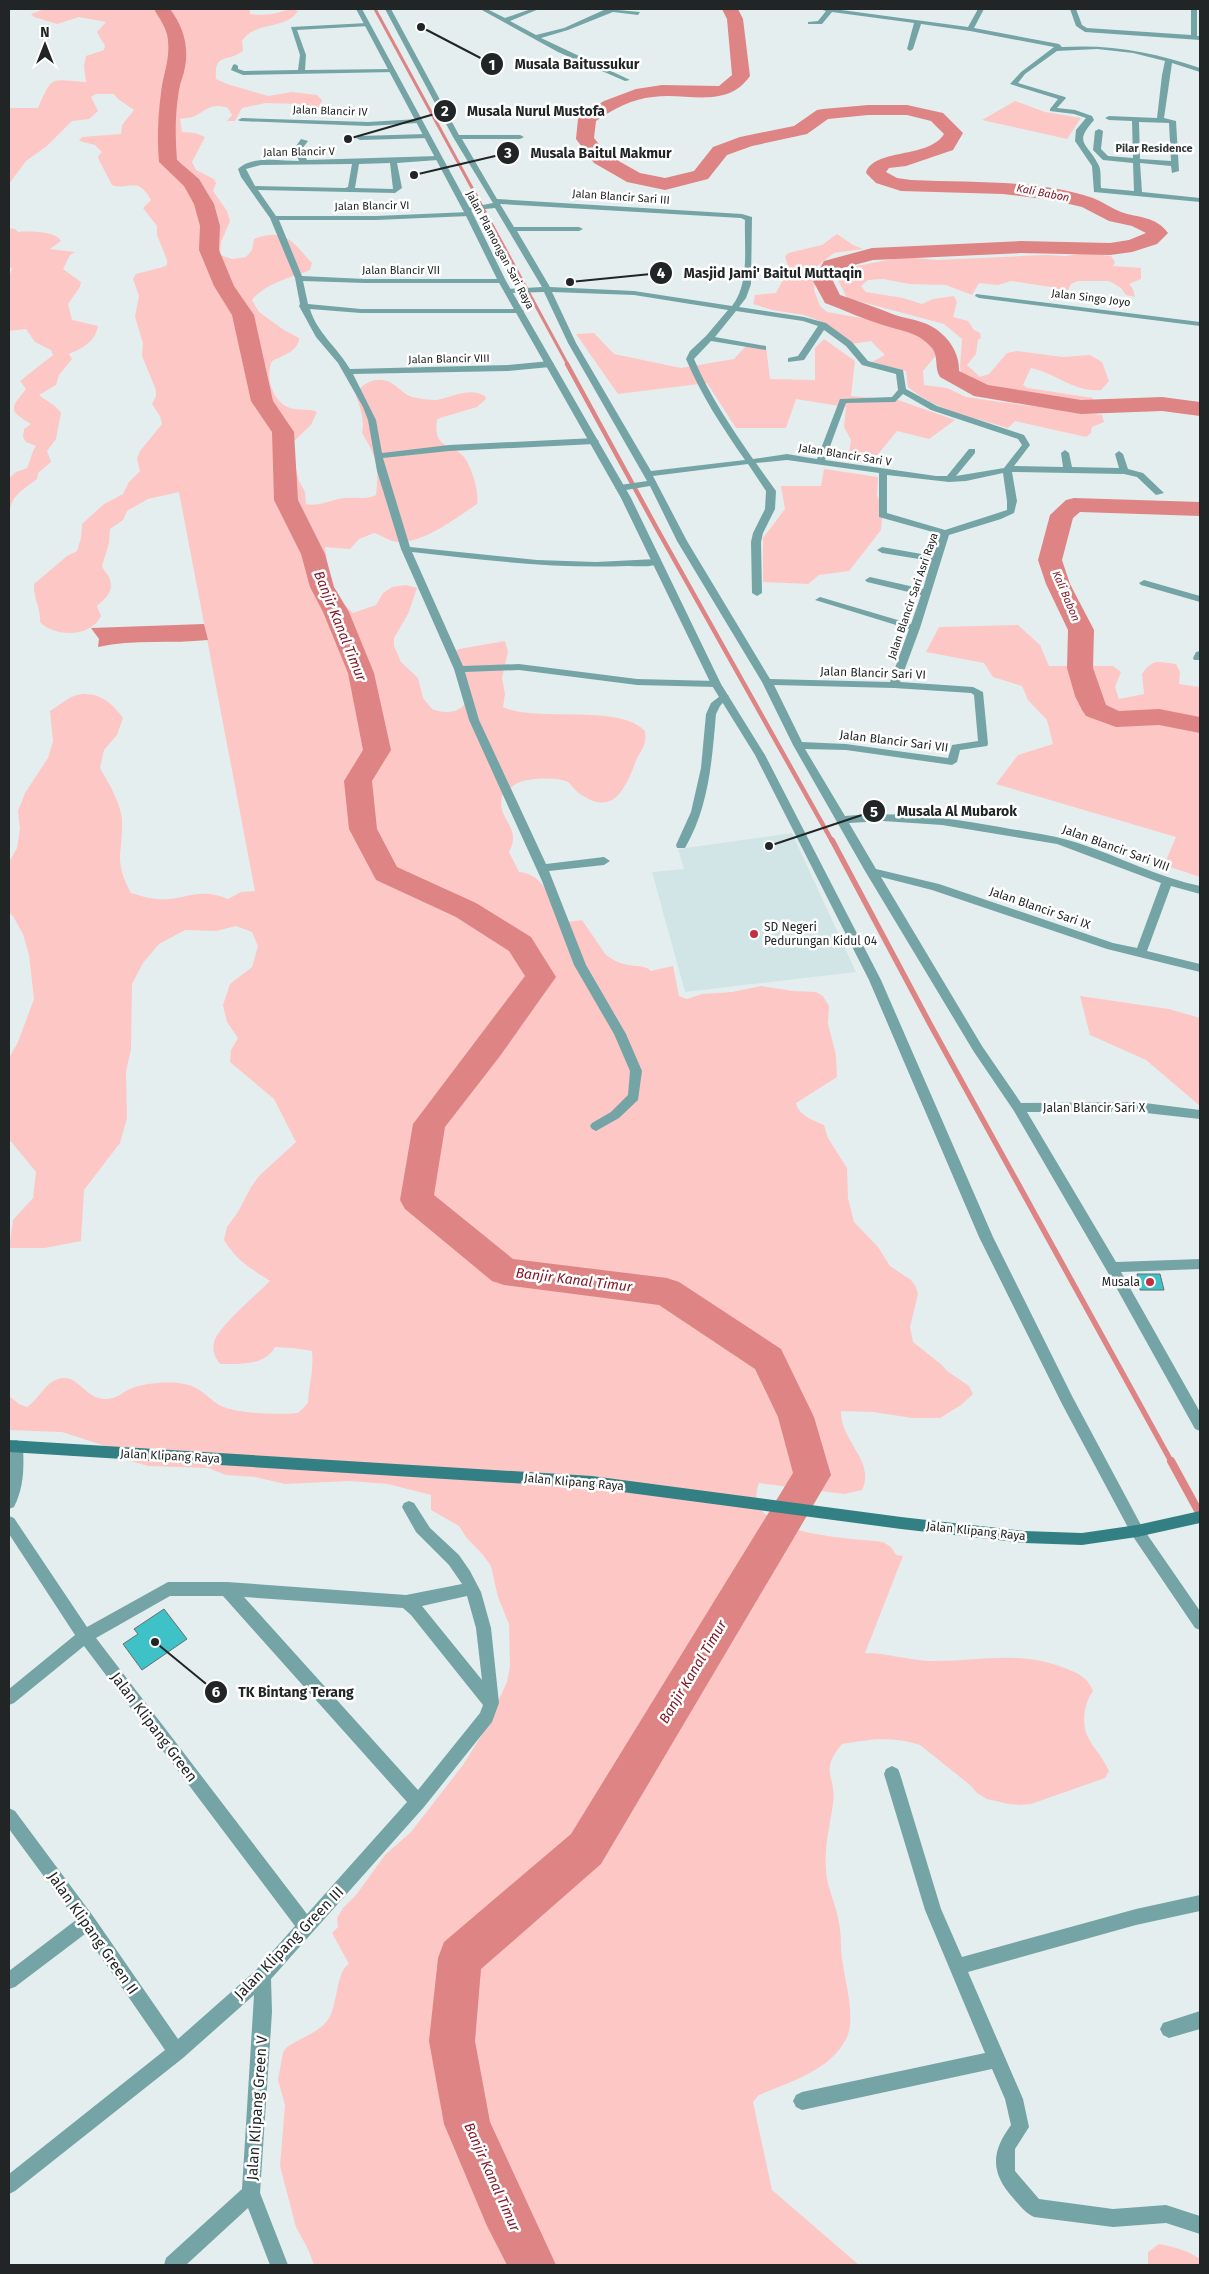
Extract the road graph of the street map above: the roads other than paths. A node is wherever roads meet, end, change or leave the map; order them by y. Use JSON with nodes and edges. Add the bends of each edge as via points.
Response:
{"nodes":[{"id":1,"x":359,"y":9,"type":"edge"},
{"id":2,"x":388,"y":9,"type":"edge"},
{"id":3,"x":483,"y":9,"type":"edge"},
{"id":4,"x":536,"y":9,"type":"edge"},
{"id":5,"x":611,"y":9,"type":"edge"},
{"id":6,"x":822,"y":9,"type":"edge"},
{"id":7,"x":981,"y":9,"type":"edge"},
{"id":8,"x":1073,"y":9,"type":"edge"},
{"id":9,"x":1193,"y":9,"type":"edge"},
{"id":10,"x":1200,"y":9,"type":"edge"},
{"id":11,"x":830,"y":10,"type":"junction"},
{"id":12,"x":638,"y":13,"type":"dead end"},
{"id":13,"x":504,"y":21,"type":"junction"},
{"id":14,"x":918,"y":22,"type":"junction"},
{"id":15,"x":810,"y":23,"type":"dead end"},
{"id":16,"x":367,"y":24,"type":"junction"},
{"id":17,"x":970,"y":29,"type":"junction"},
{"id":18,"x":536,"y":37,"type":"junction"},
{"id":19,"x":1197,"y":38,"type":"edge"},
{"id":20,"x":1056,"y":48,"type":"junction"},
{"id":21,"x":910,"y":49,"type":"dead end"},
{"id":22,"x":1169,"y":60,"type":"junction"},
{"id":23,"x":235,"y":66,"type":"dead end"},
{"id":24,"x":1200,"y":70,"type":"edge"},
{"id":25,"x":393,"y":71,"type":"junction"},
{"id":26,"x":301,"y":74,"type":"junction"},
{"id":27,"x":627,"y":80,"type":"dead end"},
{"id":28,"x":1109,"y":118,"type":"dead end"},
{"id":29,"x":1136,"y":119,"type":"junction"},
{"id":30,"x":242,"y":120,"type":"dead end"},
{"id":31,"x":1160,"y":120,"type":"junction"},
{"id":32,"x":418,"y":121,"type":"junction"},
{"id":33,"x":1099,"y":132,"type":"dead end"},
{"id":34,"x":426,"y":136,"type":"junction"},
{"id":35,"x":456,"y":137,"type":"junction"},
{"id":36,"x":520,"y":137,"type":"dead end"},
{"id":37,"x":360,"y":138,"type":"dead end"},
{"id":38,"x":304,"y":141,"type":"dead end"},
{"id":39,"x":438,"y":158,"type":"junction"},
{"id":40,"x":1135,"y":160,"type":"junction"},
{"id":41,"x":304,"y":162,"type":"junction"},
{"id":42,"x":393,"y":162,"type":"junction"},
{"id":43,"x":356,"y":163,"type":"junction"},
{"id":44,"x":254,"y":188,"type":"junction"},
{"id":45,"x":348,"y":189,"type":"junction"},
{"id":46,"x":1138,"y":195,"type":"junction"},
{"id":47,"x":1200,"y":200,"type":"edge"},
{"id":48,"x":493,"y":204,"type":"junction"},
{"id":49,"x":469,"y":210,"type":"junction"},
{"id":50,"x":274,"y":218,"type":"junction"},
{"id":51,"x":511,"y":229,"type":"junction"},
{"id":52,"x":579,"y":229,"type":"dead end"},
{"id":53,"x":299,"y":278,"type":"junction"},
{"id":54,"x":502,"y":281,"type":"junction"},
{"id":55,"x":547,"y":289,"type":"junction"},
{"id":56,"x":512,"y":291,"type":"junction"},
{"id":57,"x":979,"y":296,"type":"dead end"},
{"id":58,"x":303,"y":306,"type":"junction"},
{"id":59,"x":734,"y":310,"type":"junction"},
{"id":60,"x":520,"y":311,"type":"junction"},
{"id":61,"x":824,"y":324,"type":"junction"},
{"id":62,"x":1200,"y":324,"type":"edge"},
{"id":63,"x":709,"y":338,"type":"junction"},
{"id":64,"x":762,"y":348,"type":"dead end"},
{"id":65,"x":790,"y":360,"type":"dead end"},
{"id":66,"x":550,"y":364,"type":"junction"},
{"id":67,"x":348,"y":372,"type":"junction"},
{"id":68,"x":902,"y":390,"type":"junction"},
{"id":69,"x":595,"y":441,"type":"junction"},
{"id":70,"x":972,"y":451,"type":"dead end"},
{"id":71,"x":1065,"y":453,"type":"dead end"},
{"id":72,"x":1119,"y":454,"type":"dead end"},
{"id":73,"x":380,"y":456,"type":"junction"},
{"id":74,"x":749,"y":461,"type":"junction"},
{"id":75,"x":820,"y":462,"type":"junction"},
{"id":76,"x":1007,"y":470,"type":"junction"},
{"id":77,"x":1068,"y":470,"type":"junction"},
{"id":78,"x":1124,"y":471,"type":"junction"},
{"id":79,"x":883,"y":472,"type":"junction"},
{"id":80,"x":651,"y":478,"type":"junction"},
{"id":81,"x":949,"y":479,"type":"junction"},
{"id":82,"x":624,"y":491,"type":"junction"},
{"id":83,"x":1159,"y":493,"type":"dead end"},
{"id":84,"x":945,"y":533,"type":"junction"},
{"id":85,"x":406,"y":550,"type":"junction"},
{"id":86,"x":882,"y":550,"type":"dead end"},
{"id":87,"x":936,"y":559,"type":"junction"},
{"id":88,"x":656,"y":562,"type":"junction"},
{"id":89,"x":870,"y":580,"type":"dead end"},
{"id":90,"x":1144,"y":583,"type":"dead end"},
{"id":91,"x":757,"y":593,"type":"dead end"},
{"id":92,"x":926,"y":593,"type":"junction"},
{"id":93,"x":1200,"y":599,"type":"edge"},
{"id":94,"x":820,"y":600,"type":"dead end"},
{"id":95,"x":915,"y":628,"type":"junction"},
{"id":96,"x":459,"y":669,"type":"junction"},
{"id":97,"x":767,"y":682,"type":"junction"},
{"id":98,"x":716,"y":684,"type":"junction"},
{"id":99,"x":894,"y":685,"type":"junction"},
{"id":100,"x":977,"y":692,"type":"joint"},
{"id":101,"x":724,"y":696,"type":"junction"},
{"id":102,"x":798,"y":745,"type":"junction"},
{"id":103,"x":843,"y":820,"type":"junction"},
{"id":104,"x":681,"y":846,"type":"dead end"},
{"id":105,"x":604,"y":861,"type":"dead end"},
{"id":106,"x":542,"y":868,"type":"junction"},
{"id":107,"x":871,"y":871,"type":"junction"},
{"id":108,"x":1168,"y":882,"type":"junction"},
{"id":109,"x":1200,"y":890,"type":"edge"},
{"id":110,"x":1141,"y":953,"type":"junction"},
{"id":111,"x":1200,"y":968,"type":"edge"},
{"id":112,"x":1018,"y":1108,"type":"junction"},
{"id":113,"x":1200,"y":1114,"type":"edge"},
{"id":114,"x":596,"y":1126,"type":"dead end"},
{"id":115,"x":1200,"y":1264,"type":"edge"},
{"id":116,"x":1112,"y":1267,"type":"junction"},
{"id":117,"x":1200,"y":1426,"type":"edge"},
{"id":118,"x":12,"y":1446,"type":"edge"},
{"id":119,"x":9,"y":1503,"type":"edge"},
{"id":120,"x":409,"y":1507,"type":"dead end"},
{"id":121,"x":1200,"y":1517,"type":"edge"},
{"id":122,"x":9,"y":1522,"type":"edge"},
{"id":123,"x":1137,"y":1531,"type":"junction"},
{"id":124,"x":227,"y":1588,"type":"junction"},
{"id":125,"x":471,"y":1588,"type":"junction"},
{"id":126,"x":406,"y":1602,"type":"junction"},
{"id":127,"x":1200,"y":1622,"type":"edge"},
{"id":128,"x":85,"y":1636,"type":"junction"},
{"id":129,"x":9,"y":1698,"type":"edge"},
{"id":130,"x":491,"y":1705,"type":"junction"},
{"id":131,"x":892,"y":1774,"type":"dead end"},
{"id":132,"x":418,"y":1802,"type":"junction"},
{"id":133,"x":9,"y":1816,"type":"edge"},
{"id":134,"x":1200,"y":1903,"type":"edge"},
{"id":135,"x":87,"y":1922,"type":"junction"},
{"id":136,"x":307,"y":1928,"type":"junction"},
{"id":137,"x":959,"y":1966,"type":"junction"},
{"id":138,"x":262,"y":1976,"type":"junction"},
{"id":139,"x":9,"y":1981,"type":"edge"},
{"id":140,"x":1200,"y":2020,"type":"edge"},
{"id":141,"x":1169,"y":2029,"type":"dead end"},
{"id":142,"x":177,"y":2052,"type":"junction"},
{"id":143,"x":998,"y":2060,"type":"junction"},
{"id":144,"x":802,"y":2101,"type":"dead end"},
{"id":145,"x":9,"y":2185,"type":"edge"},
{"id":146,"x":251,"y":2192,"type":"junction"},
{"id":147,"x":1200,"y":2225,"type":"edge"},
{"id":148,"x":172,"y":2265,"type":"edge"},
{"id":149,"x":279,"y":2265,"type":"edge"}],
"edges":[{"from":1,"to":16,"type":"street","name":"Jalan Plamongan Sari Raya"},
{"from":2,"to":35,"type":"street"},
{"from":3,"to":13,"type":"street"},
{"from":4,"to":13,"type":"street"},
{"from":5,"to":12,"type":"street"},
{"from":5,"to":18,"type":"street","via":[[566,29]]},
{"from":6,"to":11,"type":"street"},
{"from":7,"to":17,"type":"street"},
{"from":8,"to":19,"type":"street","via":[[1081,29]]},
{"from":9,"to":10,"type":"street"},
{"from":9,"to":19,"type":"street"},
{"from":11,"to":14,"type":"street"},
{"from":11,"to":15,"type":"street","via":[[820,23]]},
{"from":13,"to":18,"type":"street"},
{"from":14,"to":17,"type":"street"},
{"from":14,"to":21,"type":"street"},
{"from":16,"to":25,"type":"street","name":"Jalan Plamongan Sari Raya"},
{"from":16,"to":26,"type":"street","via":[[292,28],[303,55]]},
{"from":17,"to":20,"type":"street","via":[[1059,45]]},
{"from":18,"to":27,"type":"street","via":[[564,53]]},
{"from":20,"to":22,"type":"street","via":[[1110,48]]},
{"from":20,"to":46,"type":"street","via":[[1013,84],[1063,98],[1052,110],[1090,117],[1080,130],[1079,141],[1096,166],[1099,191]]},
{"from":22,"to":24,"type":"street"},
{"from":22,"to":31,"type":"street"},
{"from":23,"to":26,"type":"street","via":[[234,70],[243,73]]},
{"from":25,"to":26,"type":"street"},
{"from":25,"to":32,"type":"street","name":"Jalan Plamongan Sari Raya"},
{"from":28,"to":29,"type":"street"},
{"from":29,"to":31,"type":"street"},
{"from":29,"to":40,"type":"street"},
{"from":30,"to":32,"type":"street","name":"Jalan Blancir IV","via":[[368,124]]},
{"from":31,"to":40,"type":"street","via":[[1172,121],[1175,167]]},
{"from":32,"to":34,"type":"street","name":"Jalan Plamongan Sari Raya"},
{"from":33,"to":40,"type":"street","via":[[1098,150],[1101,155]]},
{"from":34,"to":37,"type":"street"},
{"from":34,"to":39,"type":"street","name":"Jalan Plamongan Sari Raya"},
{"from":35,"to":36,"type":"street"},
{"from":35,"to":48,"type":"street"},
{"from":38,"to":41,"type":"street","via":[[298,149]]},
{"from":39,"to":42,"type":"street","name":"Jalan Blancir V"},
{"from":39,"to":49,"type":"street","name":"Jalan Plamongan Sari Raya"},
{"from":40,"to":46,"type":"street"},
{"from":41,"to":43,"type":"street","name":"Jalan Blancir V"},
{"from":41,"to":44,"type":"street","name":"Jalan Blancir V","via":[[245,166],[243,172]]},
{"from":42,"to":43,"type":"street","name":"Jalan Blancir V"},
{"from":42,"to":45,"type":"street","via":[[398,188],[395,191]]},
{"from":43,"to":45,"type":"street","via":[[351,188]]},
{"from":44,"to":45,"type":"street"},
{"from":44,"to":50,"type":"street"},
{"from":46,"to":47,"type":"street"},
{"from":48,"to":49,"type":"street","name":"Jalan Blancir Sari III"},
{"from":48,"to":51,"type":"street"},
{"from":48,"to":59,"type":"street","name":"Jalan Blancir Sari III","via":[[747,217],[747,284]]},
{"from":49,"to":50,"type":"street","name":"Jalan Blancir VI","via":[[376,218]]},
{"from":49,"to":54,"type":"street","name":"Jalan Plamongan Sari Raya"},
{"from":50,"to":53,"type":"street"},
{"from":51,"to":52,"type":"street"},
{"from":51,"to":55,"type":"street"},
{"from":53,"to":54,"type":"street","name":"Jalan Blancir VII"},
{"from":53,"to":58,"type":"street"},
{"from":54,"to":56,"type":"street","name":"Jalan Plamongan Sari Raya"},
{"from":55,"to":56,"type":"street"},
{"from":55,"to":59,"type":"street","via":[[634,293]]},
{"from":55,"to":80,"type":"street","via":[[572,343]]},
{"from":56,"to":60,"type":"street","name":"Jalan Plamongan Sari Raya"},
{"from":57,"to":62,"type":"street","name":"Jalan Singo Joyo"},
{"from":58,"to":60,"type":"street","via":[[370,311]]},
{"from":58,"to":67,"type":"street","via":[[319,335]]},
{"from":59,"to":61,"type":"street","via":[[789,316]]},
{"from":59,"to":63,"type":"street"},
{"from":60,"to":66,"type":"street","name":"Jalan Plamongan Sari Raya"},
{"from":61,"to":65,"type":"street","via":[[801,358]]},
{"from":61,"to":68,"type":"street","via":[[849,344],[865,363],[900,372]]},
{"from":63,"to":64,"type":"street"},
{"from":63,"to":74,"type":"street","via":[[692,354],[691,363],[721,419]]},
{"from":66,"to":67,"type":"street","name":"Jalan Blancir VIII"},
{"from":66,"to":69,"type":"street","name":"Jalan Plamongan Sari Raya"},
{"from":67,"to":73,"type":"street","via":[[372,420]]},
{"from":68,"to":75,"type":"street","via":[[895,399],[843,401]]},
{"from":68,"to":76,"type":"street","via":[[934,408],[1021,437],[1026,445]]},
{"from":69,"to":73,"type":"street","via":[[449,448]]},
{"from":69,"to":82,"type":"street","name":"Jalan Plamongan Sari Raya"},
{"from":70,"to":81,"type":"street"},
{"from":71,"to":77,"type":"street"},
{"from":72,"to":78,"type":"street"},
{"from":73,"to":85,"type":"street","via":[[381,471]]},
{"from":74,"to":75,"type":"street","name":"Jalan Blancir Sari V","via":[[787,457]]},
{"from":74,"to":80,"type":"street","name":"Jalan Blancir Sari V"},
{"from":74,"to":91,"type":"street","via":[[771,491],[770,510],[756,542]]},
{"from":75,"to":79,"type":"street","name":"Jalan Blancir Sari V"},
{"from":76,"to":77,"type":"street","name":"Jalan Blancir Sari V"},
{"from":76,"to":81,"type":"street","name":"Jalan Blancir Sari V"},
{"from":76,"to":84,"type":"street","name":"Jalan Blancir Sari Asri Raya","via":[[1012,501],[1010,511]]},
{"from":77,"to":78,"type":"street","name":"Jalan Blancir Sari V"},
{"from":78,"to":83,"type":"street","via":[[1140,475]]},
{"from":79,"to":81,"type":"street","name":"Jalan Blancir Sari V"},
{"from":79,"to":84,"type":"street","via":[[882,515]]},
{"from":80,"to":82,"type":"street","name":"Jalan Blancir Sari V"},
{"from":80,"to":97,"type":"street","via":[[682,541]]},
{"from":82,"to":88,"type":"street","name":"Jalan Plamongan Sari Raya"},
{"from":84,"to":87,"type":"street","name":"Jalan Blancir Sari Asri Raya"},
{"from":85,"to":88,"type":"street","via":[[562,564],[606,566]]},
{"from":85,"to":96,"type":"street"},
{"from":86,"to":87,"type":"street"},
{"from":87,"to":92,"type":"street","name":"Jalan Blancir Sari Asri Raya"},
{"from":88,"to":98,"type":"street","name":"Jalan Plamongan Sari Raya"},
{"from":89,"to":92,"type":"street"},
{"from":90,"to":93,"type":"street"},
{"from":92,"to":95,"type":"street","name":"Jalan Blancir Sari Asri Raya"},
{"from":94,"to":95,"type":"street"},
{"from":95,"to":99,"type":"street","name":"Jalan Blancir Sari Asri Raya"},
{"from":96,"to":98,"type":"street","via":[[519,667],[630,681]]},
{"from":96,"to":106,"type":"street","via":[[474,720]]},
{"from":97,"to":99,"type":"street","name":"Jalan Blancir Sari VI"},
{"from":97,"to":102,"type":"street"},
{"from":98,"to":101,"type":"street","name":"Jalan Plamongan Sari Raya"},
{"from":99,"to":100,"type":"street","name":"Jalan Blancir Sari VI"},
{"from":100,"to":102,"type":"street","name":"Jalan Blancir Sari VII","via":[[983,744],[956,747],[951,762],[846,747]]},
{"from":101,"to":104,"type":"street","via":[[711,714],[706,768],[696,812]]},
{"from":101,"to":123,"type":"street","name":"Jalan Plamongan Sari Raya","via":[[760,755],[875,980],[986,1237]]},
{"from":102,"to":103,"type":"street"},
{"from":103,"to":107,"type":"street"},
{"from":103,"to":108,"type":"street","name":"Jalan Blancir Sari VIII","via":[[886,816],[914,818],[1056,840]]},
{"from":105,"to":106,"type":"street"},
{"from":106,"to":114,"type":"street","via":[[580,965],[620,1034],[636,1071],[634,1097],[615,1115]]},
{"from":107,"to":110,"type":"street","name":"Jalan Blancir Sari IX","via":[[934,887]]},
{"from":107,"to":112,"type":"street","via":[[978,1049]]},
{"from":108,"to":109,"type":"street","name":"Jalan Blancir Sari VIII"},
{"from":108,"to":110,"type":"street"},
{"from":110,"to":111,"type":"street","name":"Jalan Blancir Sari IX"},
{"from":112,"to":113,"type":"street","name":"Jalan Blancir Sari X","via":[[1137,1107]]},
{"from":112,"to":116,"type":"street"},
{"from":115,"to":116,"type":"street"},
{"from":116,"to":117,"type":"street"},
{"from":118,"to":119,"type":"street","via":[[17,1475],[14,1495]]},
{"from":118,"to":123,"type":"main road","name":"Jalan Klipang Raya","via":[[592,1482],[1024,1537],[1082,1539]]},
{"from":120,"to":125,"type":"street","via":[[420,1527],[454,1560]]},
{"from":121,"to":123,"type":"main road","name":"Jalan Klipang Raya"},
{"from":122,"to":128,"type":"street","name":"Jalan Klipang Green"},
{"from":123,"to":127,"type":"street","name":"Jalan Plamongan Sari Raya"},
{"from":124,"to":126,"type":"street"},
{"from":124,"to":128,"type":"street","via":[[168,1589]]},
{"from":124,"to":132,"type":"street"},
{"from":125,"to":126,"type":"street"},
{"from":125,"to":130,"type":"street","via":[[487,1639]]},
{"from":126,"to":130,"type":"street","via":[[416,1610]]},
{"from":128,"to":129,"type":"street"},
{"from":128,"to":136,"type":"street","name":"Jalan Klipang Green"},
{"from":130,"to":132,"type":"street","name":"Jalan Klipang Green III","via":[[486,1717]]},
{"from":131,"to":137,"type":"street","via":[[943,1936]]},
{"from":132,"to":136,"type":"street","name":"Jalan Klipang Green III"},
{"from":133,"to":135,"type":"street","name":"Jalan Klipang Green II"},
{"from":134,"to":137,"type":"street","via":[[1136,1917]]},
{"from":135,"to":139,"type":"street"},
{"from":135,"to":142,"type":"street","name":"Jalan Klipang Green II"},
{"from":136,"to":138,"type":"street","name":"Jalan Klipang Green III"},
{"from":137,"to":143,"type":"street"},
{"from":138,"to":142,"type":"street","name":"Jalan Klipang Green III"},
{"from":138,"to":146,"type":"street","name":"Jalan Klipang Green V","via":[[263,2012]]},
{"from":140,"to":141,"type":"street"},
{"from":142,"to":145,"type":"street","name":"Jalan Klipang Green III"},
{"from":143,"to":144,"type":"street"},
{"from":143,"to":147,"type":"street","via":[[1014,2099],[1020,2127],[1006,2146],[1006,2174],[1034,2208],[1113,2218],[1166,2214]]},
{"from":146,"to":148,"type":"street"},
{"from":146,"to":149,"type":"street","name":"Jalan Klipang Green V"}]}
